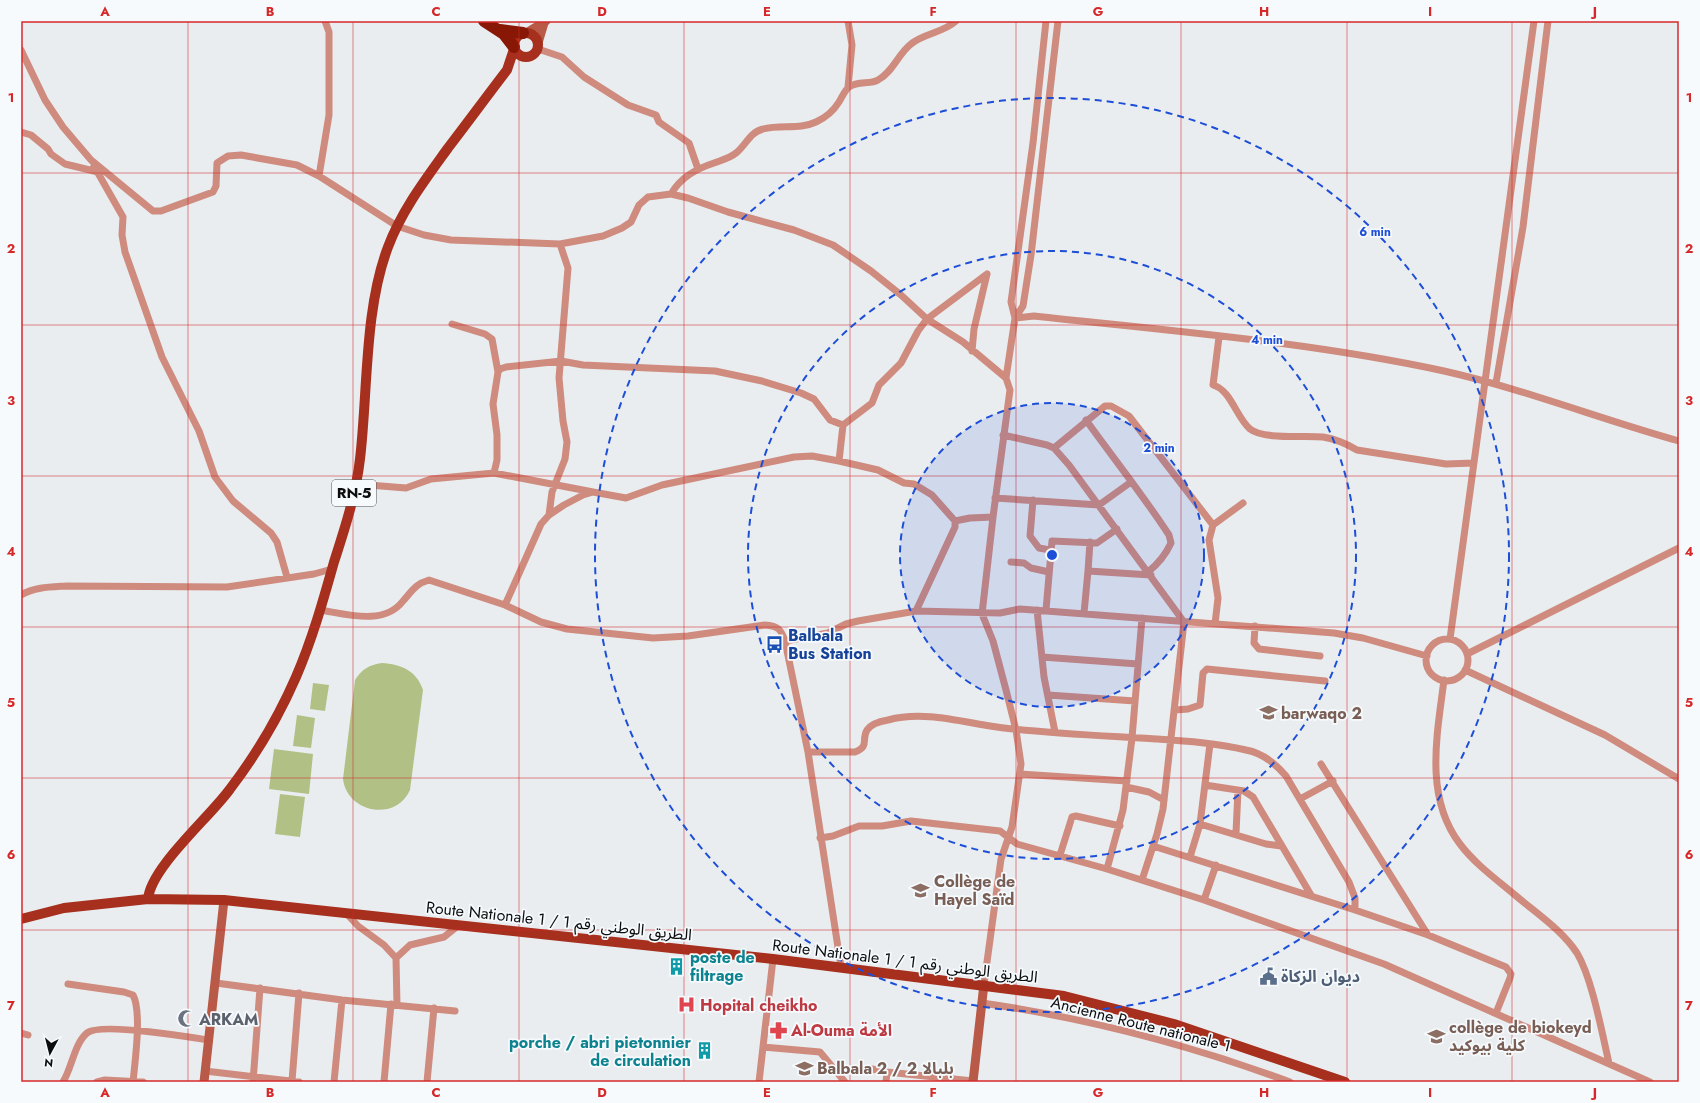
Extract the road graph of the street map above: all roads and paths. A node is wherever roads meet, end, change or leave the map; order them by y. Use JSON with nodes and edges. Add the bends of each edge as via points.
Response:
{"nodes":[{"id":1,"x":325,"y":21,"type":"edge"},
{"id":2,"x":484,"y":21,"type":"edge"},
{"id":3,"x":848,"y":21,"type":"edge"},
{"id":4,"x":956,"y":21,"type":"edge"},
{"id":5,"x":1046,"y":21,"type":"edge"},
{"id":6,"x":1058,"y":21,"type":"edge"},
{"id":7,"x":1534,"y":21,"type":"edge"},
{"id":8,"x":1548,"y":21,"type":"edge"},
{"id":9,"x":545,"y":22,"type":"edge"},
{"id":10,"x":500,"y":30,"type":"junction"},
{"id":11,"x":525,"y":33,"type":"junction"},
{"id":12,"x":538,"y":46,"type":"junction"},
{"id":13,"x":514,"y":48,"type":"junction"},
{"id":14,"x":21,"y":50,"type":"edge"},
{"id":15,"x":529,"y":57,"type":"junction"},
{"id":16,"x":507,"y":70,"type":"junction"},
{"id":17,"x":848,"y":87,"type":"junction"},
{"id":18,"x":21,"y":132,"type":"edge"},
{"id":19,"x":91,"y":160,"type":"junction"},
{"id":20,"x":698,"y":169,"type":"junction"},
{"id":21,"x":98,"y":172,"type":"junction"},
{"id":22,"x":319,"y":176,"type":"junction"},
{"id":23,"x":671,"y":194,"type":"junction"},
{"id":24,"x":397,"y":226,"type":"junction"},
{"id":25,"x":560,"y":244,"type":"junction"},
{"id":26,"x":1015,"y":318,"type":"junction"},
{"id":27,"x":927,"y":319,"type":"junction"},
{"id":28,"x":452,"y":324,"type":"dead end"},
{"id":29,"x":1219,"y":337,"type":"junction"},
{"id":30,"x":972,"y":351,"type":"junction"},
{"id":31,"x":561,"y":361,"type":"junction"},
{"id":32,"x":498,"y":372,"type":"junction"},
{"id":33,"x":1006,"y":378,"type":"junction"},
{"id":34,"x":1486,"y":381,"type":"junction"},
{"id":35,"x":1496,"y":383,"type":"junction"},
{"id":36,"x":1086,"y":420,"type":"junction"},
{"id":37,"x":843,"y":425,"type":"junction"},
{"id":38,"x":1003,"y":435,"type":"junction"},
{"id":39,"x":1679,"y":441,"type":"edge"},
{"id":40,"x":1054,"y":448,"type":"junction"},
{"id":41,"x":839,"y":461,"type":"junction"},
{"id":42,"x":1474,"y":463,"type":"junction"},
{"id":43,"x":494,"y":473,"type":"junction"},
{"id":44,"x":1131,"y":482,"type":"junction"},
{"id":45,"x":356,"y":484,"type":"junction"},
{"id":46,"x":554,"y":484,"type":"junction"},
{"id":47,"x":593,"y":492,"type":"junction"},
{"id":48,"x":995,"y":498,"type":"junction"},
{"id":49,"x":1033,"y":500,"type":"junction"},
{"id":50,"x":1243,"y":503,"type":"dead end"},
{"id":51,"x":1099,"y":505,"type":"junction"},
{"id":52,"x":549,"y":515,"type":"junction"},
{"id":53,"x":992,"y":517,"type":"junction"},
{"id":54,"x":955,"y":521,"type":"junction"},
{"id":55,"x":1213,"y":525,"type":"junction"},
{"id":56,"x":1117,"y":530,"type":"junction"},
{"id":57,"x":1090,"y":542,"type":"junction"},
{"id":58,"x":1679,"y":548,"type":"edge"},
{"id":59,"x":1050,"y":550,"type":"junction"},
{"id":60,"x":1011,"y":562,"type":"dead end"},
{"id":61,"x":332,"y":569,"type":"junction"},
{"id":62,"x":1088,"y":571,"type":"junction"},
{"id":63,"x":1049,"y":572,"type":"junction"},
{"id":64,"x":1150,"y":573,"type":"junction"},
{"id":65,"x":287,"y":577,"type":"junction"},
{"id":66,"x":21,"y":596,"type":"edge"},
{"id":67,"x":505,"y":604,"type":"junction"},
{"id":68,"x":320,"y":610,"type":"junction"},
{"id":69,"x":1037,"y":610,"type":"junction"},
{"id":70,"x":1046,"y":610,"type":"junction"},
{"id":71,"x":916,"y":612,"type":"junction"},
{"id":72,"x":1084,"y":613,"type":"junction"},
{"id":73,"x":982,"y":614,"type":"junction"},
{"id":74,"x":1142,"y":618,"type":"junction"},
{"id":75,"x":1184,"y":622,"type":"junction"},
{"id":76,"x":1215,"y":624,"type":"junction"},
{"id":77,"x":1255,"y":626,"type":"junction"},
{"id":78,"x":1450,"y":639,"type":"junction"},
{"id":79,"x":785,"y":641,"type":"junction"},
{"id":80,"x":1467,"y":654,"type":"junction"},
{"id":81,"x":1320,"y":656,"type":"dead end"},
{"id":82,"x":1427,"y":656,"type":"junction"},
{"id":83,"x":1042,"y":657,"type":"junction"},
{"id":84,"x":1138,"y":664,"type":"junction"},
{"id":85,"x":1465,"y":670,"type":"junction"},
{"id":86,"x":1444,"y":680,"type":"junction"},
{"id":87,"x":1325,"y":681,"type":"dead end"},
{"id":88,"x":1048,"y":695,"type":"junction"},
{"id":89,"x":1135,"y":701,"type":"junction"},
{"id":90,"x":1175,"y":710,"type":"junction"},
{"id":91,"x":1016,"y":730,"type":"junction"},
{"id":92,"x":1055,"y":732,"type":"junction"},
{"id":93,"x":1132,"y":738,"type":"junction"},
{"id":94,"x":1172,"y":740,"type":"junction"},
{"id":95,"x":1210,"y":744,"type":"junction"},
{"id":96,"x":808,"y":752,"type":"junction"},
{"id":97,"x":1321,"y":764,"type":"dead end"},
{"id":98,"x":1020,"y":774,"type":"junction"},
{"id":99,"x":1679,"y":779,"type":"edge"},
{"id":100,"x":1333,"y":781,"type":"junction"},
{"id":101,"x":1126,"y":784,"type":"junction"},
{"id":102,"x":1205,"y":785,"type":"junction"},
{"id":103,"x":1238,"y":790,"type":"junction"},
{"id":104,"x":1164,"y":800,"type":"junction"},
{"id":105,"x":1300,"y":800,"type":"junction"},
{"id":106,"x":1200,"y":824,"type":"junction"},
{"id":107,"x":1120,"y":826,"type":"junction"},
{"id":108,"x":1236,"y":834,"type":"junction"},
{"id":109,"x":1008,"y":837,"type":"junction"},
{"id":110,"x":820,"y":838,"type":"junction"},
{"id":111,"x":1153,"y":846,"type":"junction"},
{"id":112,"x":1281,"y":846,"type":"junction"},
{"id":113,"x":1060,"y":855,"type":"junction"},
{"id":114,"x":1190,"y":857,"type":"junction"},
{"id":115,"x":1216,"y":866,"type":"junction"},
{"id":116,"x":1107,"y":869,"type":"junction"},
{"id":117,"x":1142,"y":880,"type":"junction"},
{"id":118,"x":1310,"y":895,"type":"junction"},
{"id":119,"x":148,"y":899,"type":"junction"},
{"id":120,"x":224,"y":900,"type":"junction"},
{"id":121,"x":1204,"y":900,"type":"junction"},
{"id":122,"x":1355,"y":910,"type":"junction"},
{"id":123,"x":346,"y":913,"type":"junction"},
{"id":124,"x":21,"y":919,"type":"edge"},
{"id":125,"x":458,"y":925,"type":"junction"},
{"id":126,"x":1428,"y":935,"type":"junction"},
{"id":127,"x":396,"y":958,"type":"junction"},
{"id":128,"x":773,"y":959,"type":"junction"},
{"id":129,"x":841,"y":967,"type":"junction"},
{"id":130,"x":216,"y":983,"type":"junction"},
{"id":131,"x":68,"y":984,"type":"dead end"},
{"id":132,"x":984,"y":985,"type":"junction"},
{"id":133,"x":260,"y":988,"type":"junction"},
{"id":134,"x":300,"y":993,"type":"junction"},
{"id":135,"x":342,"y":1000,"type":"junction"},
{"id":136,"x":982,"y":1003,"type":"junction"},
{"id":137,"x":394,"y":1005,"type":"junction"},
{"id":138,"x":434,"y":1008,"type":"junction"},
{"id":139,"x":455,"y":1011,"type":"dead end"},
{"id":140,"x":1496,"y":1013,"type":"junction"},
{"id":141,"x":137,"y":1031,"type":"junction"},
{"id":142,"x":208,"y":1040,"type":"junction"},
{"id":143,"x":763,"y":1047,"type":"junction"},
{"id":144,"x":1609,"y":1063,"type":"junction"},
{"id":145,"x":872,"y":1069,"type":"dead end"},
{"id":146,"x":205,"y":1071,"type":"junction"},
{"id":147,"x":887,"y":1072,"type":"junction"},
{"id":148,"x":254,"y":1079,"type":"edge"},
{"id":149,"x":920,"y":1079,"type":"edge"},
{"id":150,"x":63,"y":1082,"type":"edge"},
{"id":151,"x":97,"y":1082,"type":"edge"},
{"id":152,"x":133,"y":1082,"type":"edge"},
{"id":153,"x":143,"y":1082,"type":"edge"},
{"id":154,"x":204,"y":1082,"type":"edge"},
{"id":155,"x":296,"y":1082,"type":"edge"},
{"id":156,"x":334,"y":1082,"type":"edge"},
{"id":157,"x":384,"y":1082,"type":"edge"},
{"id":158,"x":427,"y":1082,"type":"edge"},
{"id":159,"x":758,"y":1082,"type":"edge"},
{"id":160,"x":845,"y":1082,"type":"edge"},
{"id":161,"x":886,"y":1082,"type":"edge"},
{"id":162,"x":973,"y":1082,"type":"edge"},
{"id":163,"x":1290,"y":1082,"type":"edge"},
{"id":164,"x":1345,"y":1082,"type":"edge"},
{"id":165,"x":1650,"y":1082,"type":"edge"}],
"edges":[{"from":1,"to":22,"type":"street","via":[[329,32],[329,115]]},
{"from":2,"to":10,"type":"highway"},
{"from":3,"to":17,"type":"street","via":[[852,45]]},
{"from":4,"to":17,"type":"street","via":[[910,44],[884,77],[876,82]]},
{"from":5,"to":26,"type":"street","via":[[1033,143],[1011,302]]},
{"from":6,"to":26,"type":"street","via":[[1031,255],[1023,306]]},
{"from":7,"to":34,"type":"street"},
{"from":8,"to":35,"type":"street","via":[[1523,227]]},
{"from":9,"to":11,"type":"street"},
{"from":9,"to":12,"type":"street"},
{"from":10,"to":11,"type":"highway"},
{"from":10,"to":13,"type":"highway"},
{"from":11,"to":12,"type":"main road","via":[[534,36]]},
{"from":11,"to":13,"type":"main road","via":[[515,40]]},
{"from":12,"to":15,"type":"main road"},
{"from":12,"to":20,"type":"street","via":[[562,57],[584,77],[628,105],[656,114],[658,122],[689,144]]},
{"from":13,"to":15,"type":"main road","via":[[520,56]]},
{"from":13,"to":16,"type":"main road","number":"RN-5"},
{"from":14,"to":19,"type":"street","via":[[45,100],[63,127]]},
{"from":15,"to":16,"type":"main road","number":"RN-5"},
{"from":16,"to":24,"type":"main road","number":"RN-5","via":[[421,186]]},
{"from":17,"to":20,"type":"street","via":[[838,104],[817,122],[805,126],[774,127],[754,132],[738,152]]},
{"from":18,"to":21,"type":"street","via":[[31,134],[65,164]]},
{"from":19,"to":21,"type":"street"},
{"from":19,"to":22,"type":"street","via":[[154,211],[161,211],[210,194],[216,186],[217,162],[228,156],[240,155],[297,164]]},
{"from":20,"to":23,"type":"street","via":[[677,184]]},
{"from":21,"to":65,"type":"street","via":[[123,217],[122,235],[125,252],[162,357],[200,431],[215,476],[233,501],[271,533],[277,542]]},
{"from":22,"to":24,"type":"street"},
{"from":23,"to":25,"type":"street","via":[[648,197],[639,205],[631,222],[622,228],[603,236]]},
{"from":23,"to":27,"type":"street","via":[[794,230],[833,245],[871,271]]},
{"from":24,"to":25,"type":"street","via":[[451,240]]},
{"from":24,"to":45,"type":"main road","number":"RN-5","via":[[383,260],[375,297]]},
{"from":25,"to":31,"type":"street","via":[[568,268]]},
{"from":26,"to":29,"type":"street","via":[[1034,316]]},
{"from":26,"to":33,"type":"street"},
{"from":27,"to":30,"type":"street","via":[[953,335]]},
{"from":27,"to":30,"type":"street","via":[[987,274],[974,329]]},
{"from":27,"to":37,"type":"street","via":[[901,363],[879,385],[872,403]]},
{"from":28,"to":32,"type":"street","via":[[485,334],[492,339]]},
{"from":29,"to":34,"type":"street","via":[[1326,351]]},
{"from":29,"to":42,"type":"street","via":[[1213,385],[1221,388],[1250,429],[1275,435],[1323,437],[1345,443],[1357,450],[1446,464]]},
{"from":30,"to":33,"type":"street"},
{"from":31,"to":32,"type":"street","via":[[506,367]]},
{"from":31,"to":37,"type":"street","via":[[583,365],[715,371],[762,380],[814,399],[830,420]]},
{"from":31,"to":46,"type":"street","via":[[559,378],[562,421],[567,442],[565,459]]},
{"from":32,"to":43,"type":"street","via":[[493,404],[498,436]]},
{"from":33,"to":38,"type":"street","via":[[1010,390]]},
{"from":34,"to":35,"type":"street"},
{"from":34,"to":42,"type":"street"},
{"from":35,"to":39,"type":"street"},
{"from":36,"to":40,"type":"street"},
{"from":36,"to":44,"type":"street"},
{"from":36,"to":55,"type":"street","via":[[1106,406],[1112,406],[1129,416]]},
{"from":37,"to":41,"type":"street"},
{"from":38,"to":40,"type":"street"},
{"from":38,"to":48,"type":"street"},
{"from":40,"to":51,"type":"street"},
{"from":41,"to":47,"type":"street","via":[[812,456],[794,457],[662,485],[626,498]]},
{"from":41,"to":54,"type":"street","via":[[878,470],[904,483],[914,484],[932,495]]},
{"from":42,"to":78,"type":"street"},
{"from":43,"to":45,"type":"street","via":[[431,479],[406,488]]},
{"from":43,"to":46,"type":"street"},
{"from":44,"to":51,"type":"street"},
{"from":44,"to":64,"type":"street","via":[[1141,492],[1169,535],[1171,543]]},
{"from":45,"to":61,"type":"main road","number":"RN-5"},
{"from":46,"to":47,"type":"street"},
{"from":46,"to":52,"type":"street"},
{"from":47,"to":52,"type":"street"},
{"from":48,"to":49,"type":"street"},
{"from":48,"to":53,"type":"street"},
{"from":49,"to":51,"type":"street"},
{"from":49,"to":59,"type":"street","via":[[1030,536],[1039,548]]},
{"from":50,"to":55,"type":"street"},
{"from":51,"to":56,"type":"street"},
{"from":52,"to":67,"type":"street","via":[[536,532]]},
{"from":53,"to":54,"type":"street"},
{"from":53,"to":73,"type":"street"},
{"from":54,"to":71,"type":"street","via":[[955,527]]},
{"from":55,"to":76,"type":"street","via":[[1209,540],[1218,598]]},
{"from":56,"to":57,"type":"street","via":[[1097,542]]},
{"from":56,"to":64,"type":"street"},
{"from":57,"to":59,"type":"street","via":[[1052,541]]},
{"from":57,"to":62,"type":"street"},
{"from":58,"to":80,"type":"street"},
{"from":59,"to":63,"type":"street"},
{"from":60,"to":63,"type":"street","via":[[1024,563],[1031,568]]},
{"from":61,"to":65,"type":"street"},
{"from":61,"to":68,"type":"main road","number":"RN-5"},
{"from":62,"to":64,"type":"street"},
{"from":62,"to":72,"type":"street"},
{"from":63,"to":70,"type":"street"},
{"from":64,"to":75,"type":"street"},
{"from":65,"to":66,"type":"street","via":[[227,587],[44,587]]},
{"from":67,"to":68,"type":"street","via":[[429,580],[419,583],[396,609],[384,615],[356,616]]},
{"from":67,"to":79,"type":"street","via":[[541,622],[567,629],[653,638],[688,636],[765,625],[776,626],[782,632]]},
{"from":68,"to":119,"type":"main road","number":"RN-5","via":[[295,679],[258,748],[224,798],[155,877]]},
{"from":69,"to":70,"type":"street"},
{"from":69,"to":73,"type":"street","via":[[1020,608]]},
{"from":69,"to":83,"type":"street"},
{"from":70,"to":72,"type":"street"},
{"from":71,"to":73,"type":"street"},
{"from":71,"to":79,"type":"street","via":[[858,621],[846,624],[828,634]]},
{"from":72,"to":74,"type":"street"},
{"from":73,"to":91,"type":"street","via":[[993,641]]},
{"from":74,"to":75,"type":"street"},
{"from":74,"to":84,"type":"street"},
{"from":75,"to":76,"type":"street"},
{"from":75,"to":90,"type":"street"},
{"from":76,"to":77,"type":"street"},
{"from":77,"to":81,"type":"street","via":[[1254,643],[1259,649]]},
{"from":77,"to":82,"type":"street","via":[[1342,634]]},
{"from":78,"to":80,"type":"street","via":[[1459,643]]},
{"from":78,"to":82,"type":"street","via":[[1435,643]]},
{"from":79,"to":96,"type":"street"},
{"from":80,"to":85,"type":"street"},
{"from":82,"to":86,"type":"street","via":[[1426,662],[1432,674]]},
{"from":83,"to":84,"type":"street"},
{"from":83,"to":88,"type":"street"},
{"from":84,"to":89,"type":"street"},
{"from":85,"to":86,"type":"street","via":[[1456,679]]},
{"from":85,"to":99,"type":"street","via":[[1605,735]]},
{"from":86,"to":144,"type":"street","via":[[1436,786],[1449,826],[1474,860],[1558,931],[1577,954],[1588,982]]},
{"from":87,"to":90,"type":"street","via":[[1207,669],[1203,673],[1200,704],[1188,709]]},
{"from":88,"to":89,"type":"street"},
{"from":88,"to":92,"type":"street"},
{"from":89,"to":93,"type":"street"},
{"from":90,"to":94,"type":"street"},
{"from":91,"to":92,"type":"street"},
{"from":91,"to":96,"type":"street","via":[[941,718],[912,717],[889,720],[872,726],[865,734],[861,750]]},
{"from":91,"to":98,"type":"street"},
{"from":92,"to":93,"type":"street"},
{"from":93,"to":94,"type":"street"},
{"from":93,"to":101,"type":"street"},
{"from":94,"to":95,"type":"street"},
{"from":94,"to":104,"type":"street"},
{"from":95,"to":102,"type":"street"},
{"from":95,"to":105,"type":"street","via":[[1246,749],[1264,756],[1286,776]]},
{"from":96,"to":110,"type":"street"},
{"from":97,"to":100,"type":"street"},
{"from":98,"to":101,"type":"street"},
{"from":98,"to":109,"type":"street","via":[[1013,822]]},
{"from":100,"to":105,"type":"street"},
{"from":100,"to":126,"type":"street"},
{"from":101,"to":104,"type":"street"},
{"from":101,"to":107,"type":"street"},
{"from":102,"to":103,"type":"street"},
{"from":102,"to":106,"type":"street"},
{"from":103,"to":108,"type":"street"},
{"from":103,"to":112,"type":"street","via":[[1253,797]]},
{"from":104,"to":111,"type":"street"},
{"from":105,"to":122,"type":"street","via":[[1349,882],[1355,898]]},
{"from":106,"to":108,"type":"street"},
{"from":106,"to":114,"type":"street"},
{"from":107,"to":113,"type":"street","via":[[1072,817]]},
{"from":107,"to":116,"type":"street"},
{"from":108,"to":112,"type":"street"},
{"from":109,"to":110,"type":"street","via":[[1000,831],[911,821],[882,826],[858,826],[833,836]]},
{"from":109,"to":113,"type":"street","via":[[1017,844]]},
{"from":109,"to":132,"type":"street","via":[[1001,859]]},
{"from":110,"to":129,"type":"street"},
{"from":111,"to":114,"type":"street"},
{"from":111,"to":117,"type":"street"},
{"from":112,"to":118,"type":"street"},
{"from":113,"to":116,"type":"street"},
{"from":114,"to":115,"type":"street"},
{"from":115,"to":118,"type":"street"},
{"from":115,"to":121,"type":"street"},
{"from":116,"to":117,"type":"street"},
{"from":117,"to":121,"type":"street"},
{"from":118,"to":122,"type":"street"},
{"from":119,"to":120,"type":"main road","name":"Route Nationale 1 / الطريق الوطني رقم 1"},
{"from":119,"to":124,"type":"main road","name":"Route Nationale 1 / الطريق الوطني رقم 1","via":[[64,908]]},
{"from":120,"to":123,"type":"main road","name":"Route Nationale 1 / الطريق الوطني رقم 1"},
{"from":120,"to":130,"type":"street"},
{"from":121,"to":140,"type":"street","via":[[1384,964]]},
{"from":122,"to":126,"type":"street"},
{"from":123,"to":125,"type":"main road","name":"Route Nationale 1 / الطريق الوطني رقم 1"},
{"from":123,"to":127,"type":"street"},
{"from":125,"to":127,"type":"street","via":[[444,937],[410,946]]},
{"from":125,"to":128,"type":"main road","name":"Route Nationale 1 / الطريق الوطني رقم 1"},
{"from":126,"to":140,"type":"street","via":[[1509,970],[1510,978]]},
{"from":127,"to":137,"type":"street"},
{"from":128,"to":129,"type":"main road","name":"Route Nationale 1 / الطريق الوطني رقم 1"},
{"from":128,"to":143,"type":"street"},
{"from":129,"to":132,"type":"main road","name":"Route Nationale 1 / الطريق الوطني رقم 1"},
{"from":130,"to":133,"type":"street"},
{"from":130,"to":142,"type":"street"},
{"from":131,"to":141,"type":"street","via":[[133,995],[136,1001]]},
{"from":132,"to":136,"type":"street"},
{"from":132,"to":164,"type":"main road","name":"Route Nationale 1 / الطريق الوطني رقم 1","via":[[1064,996],[1174,1024]]},
{"from":133,"to":134,"type":"street"},
{"from":133,"to":148,"type":"street"},
{"from":134,"to":135,"type":"street"},
{"from":134,"to":155,"type":"street"},
{"from":135,"to":137,"type":"street"},
{"from":135,"to":156,"type":"street"},
{"from":136,"to":162,"type":"street"},
{"from":136,"to":163,"type":"street","name":"Ancienne Route nationale 1","via":[[1086,1022],[1149,1037],[1244,1065]]},
{"from":137,"to":138,"type":"street"},
{"from":137,"to":157,"type":"street"},
{"from":138,"to":139,"type":"street"},
{"from":138,"to":158,"type":"street"},
{"from":140,"to":144,"type":"street"},
{"from":141,"to":142,"type":"street"},
{"from":141,"to":150,"type":"street","via":[[102,1029],[89,1032],[82,1039]]},
{"from":141,"to":152,"type":"street"},
{"from":142,"to":146,"type":"street"},
{"from":143,"to":159,"type":"street"},
{"from":143,"to":160,"type":"street","via":[[820,1052]]},
{"from":144,"to":165,"type":"street"},
{"from":145,"to":147,"type":"street"},
{"from":146,"to":148,"type":"street"},
{"from":146,"to":154,"type":"street"},
{"from":147,"to":149,"type":"street"},
{"from":147,"to":161,"type":"street"},
{"from":148,"to":155,"type":"street"},
{"from":149,"to":162,"type":"street"},
{"from":151,"to":152,"type":"street"},
{"from":152,"to":153,"type":"street"}]}
